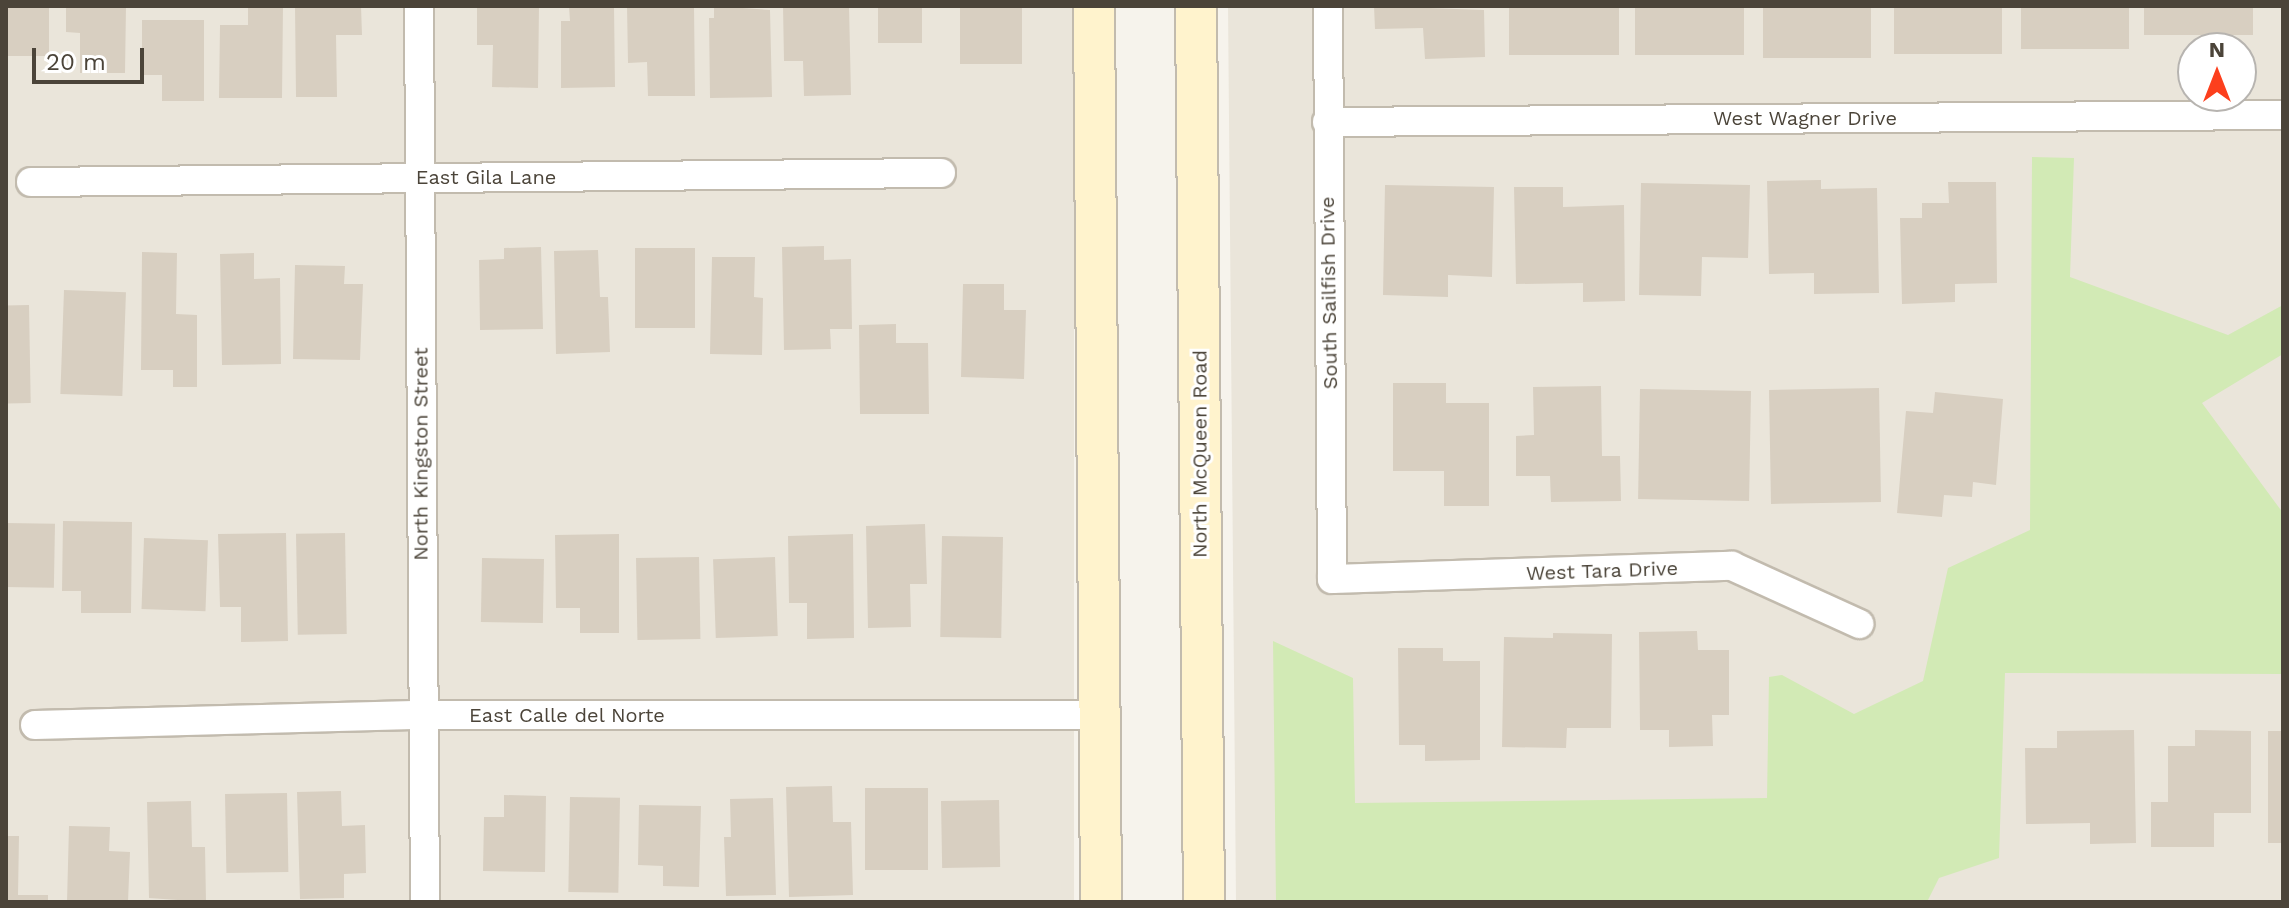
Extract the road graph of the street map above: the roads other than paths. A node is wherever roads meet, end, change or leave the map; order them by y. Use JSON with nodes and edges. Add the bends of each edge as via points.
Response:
{"nodes":[{"id":1,"x":419,"y":6,"type":"edge"},
{"id":2,"x":1094,"y":6,"type":"edge"},
{"id":3,"x":1196,"y":6,"type":"edge"},
{"id":4,"x":1328,"y":6,"type":"edge"},
{"id":5,"x":2283,"y":115,"type":"edge"},
{"id":6,"x":1327,"y":122,"type":"junction"},
{"id":7,"x":941,"y":173,"type":"dead end"},
{"id":8,"x":419,"y":177,"type":"junction"},
{"id":9,"x":31,"y":182,"type":"dead end"},
{"id":10,"x":1332,"y":579,"type":"joint"},
{"id":11,"x":1859,"y":624,"type":"dead end"},
{"id":12,"x":423,"y":715,"type":"junction"},
{"id":13,"x":1099,"y":715,"type":"junction"},
{"id":14,"x":35,"y":725,"type":"dead end"},
{"id":15,"x":425,"y":902,"type":"edge"},
{"id":16,"x":1101,"y":902,"type":"edge"},
{"id":17,"x":1204,"y":902,"type":"edge"}],
"edges":[{"from":1,"to":8,"type":"street","name":"North Kingston Street"},
{"from":2,"to":13,"type":"main road"},
{"from":3,"to":17,"type":"main road","name":"North McQueen Road"},
{"from":4,"to":6,"type":"street","name":"South Sailfish Drive"},
{"from":5,"to":6,"type":"street","name":"West Wagner Drive"},
{"from":6,"to":10,"type":"street","name":"South Sailfish Drive"},
{"from":7,"to":8,"type":"street","name":"East Gila Lane"},
{"from":8,"to":9,"type":"street","name":"East Gila Lane"},
{"from":8,"to":12,"type":"street","name":"North Kingston Street"},
{"from":10,"to":11,"type":"street","name":"West Tara Drive","via":[[1732,566]]},
{"from":12,"to":13,"type":"street","name":"East Calle del Norte"},
{"from":12,"to":14,"type":"street","name":"East Calle del Norte"},
{"from":12,"to":15,"type":"street","name":"North Kingston Street"},
{"from":13,"to":16,"type":"main road"}]}
